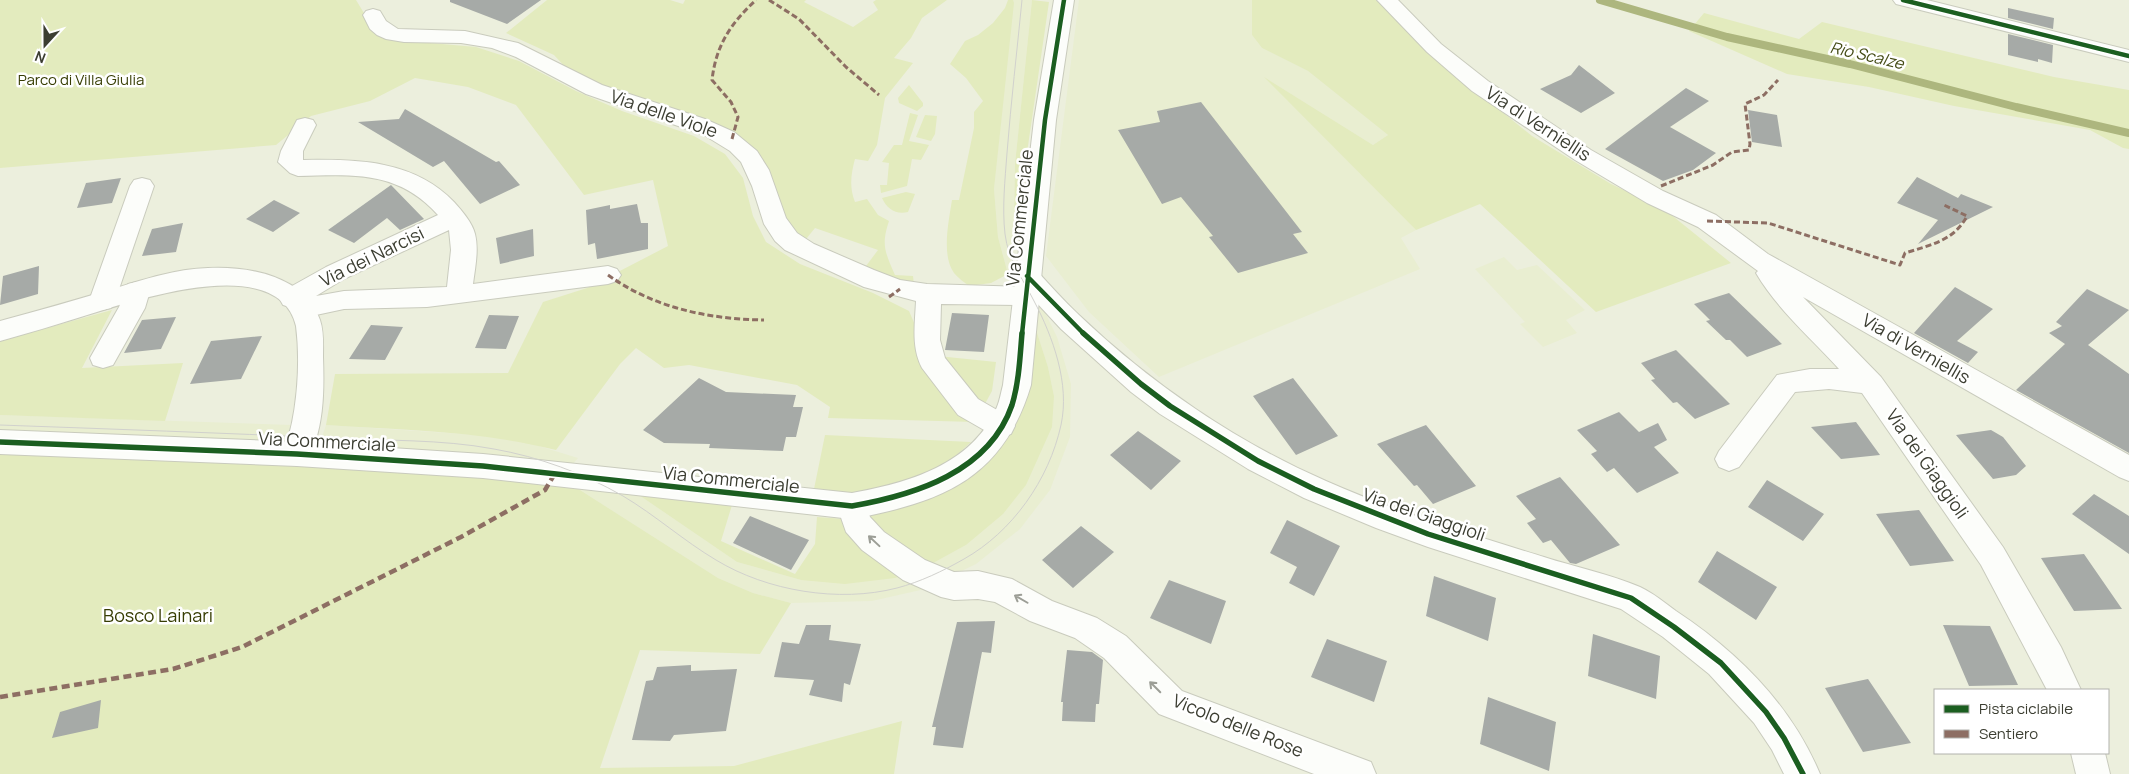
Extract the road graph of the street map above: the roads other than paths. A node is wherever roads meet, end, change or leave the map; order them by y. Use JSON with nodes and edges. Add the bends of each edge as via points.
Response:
{"nodes":[{"id":1,"x":1064,"y":0,"type":"edge"},
{"id":2,"x":1388,"y":0,"type":"edge"},
{"id":3,"x":1415,"y":0,"type":"edge"},
{"id":4,"x":1903,"y":0,"type":"edge"},
{"id":5,"x":373,"y":15,"type":"dead end"},
{"id":6,"x":2129,"y":56,"type":"edge"},
{"id":7,"x":305,"y":125,"type":"dead end"},
{"id":8,"x":142,"y":186,"type":"dead end"},
{"id":9,"x":454,"y":218,"type":"junction"},
{"id":10,"x":1707,"y":222,"type":"junction"},
{"id":11,"x":1759,"y":260,"type":"junction"},
{"id":12,"x":608,"y":275,"type":"dead end"},
{"id":13,"x":1026,"y":286,"type":"junction"},
{"id":14,"x":137,"y":291,"type":"junction"},
{"id":15,"x":929,"y":293,"type":"junction"},
{"id":16,"x":458,"y":295,"type":"junction"},
{"id":17,"x":102,"y":301,"type":"junction"},
{"id":18,"x":297,"y":303,"type":"junction"},
{"id":19,"x":0,"y":331,"type":"edge"},
{"id":20,"x":103,"y":358,"type":"dead end"},
{"id":21,"x":1871,"y":385,"type":"junction"},
{"id":22,"x":1001,"y":426,"type":"junction"},
{"id":23,"x":0,"y":442,"type":"edge"},
{"id":24,"x":297,"y":454,"type":"junction"},
{"id":25,"x":1729,"y":460,"type":"dead end"},
{"id":26,"x":2129,"y":469,"type":"edge"},
{"id":27,"x":852,"y":506,"type":"junction"},
{"id":28,"x":2064,"y":689,"type":"edge"},
{"id":29,"x":2088,"y":754,"type":"edge"},
{"id":30,"x":1359,"y":774,"type":"edge"},
{"id":31,"x":1803,"y":774,"type":"edge"},
{"id":32,"x":2093,"y":774,"type":"edge"}],
"edges":[{"from":1,"to":13,"type":"street","name":"Via Commerciale","via":[[1044,120]]},
{"from":2,"to":10,"type":"street","name":"Via di Verniellis","via":[[1442,54],[1535,125],[1655,197]]},
{"from":3,"to":10,"type":"street","name":"Via di Verniellis","via":[[1418,7],[1489,73],[1567,126],[1596,150],[1662,186]]},
{"from":4,"to":6,"type":"street"},
{"from":5,"to":15,"type":"street","name":"Via delle Viole","via":[[379,27],[388,32],[476,39],[511,47],[606,95],[725,135],[751,160],[764,184],[776,223],[795,244],[887,285]]},
{"from":7,"to":9,"type":"street","via":[[290,162],[298,168],[366,168],[398,175],[432,194]]},
{"from":8,"to":17,"type":"street"},
{"from":9,"to":16,"type":"street","via":[[463,232],[465,256]]},
{"from":9,"to":18,"type":"street","name":"Via dei Narcisi","via":[[335,273]]},
{"from":10,"to":11,"type":"street","name":"Via di Verniellis"},
{"from":11,"to":21,"type":"street","name":"Via dei Giaggioli"},
{"from":11,"to":26,"type":"street","name":"Via di Verniellis"},
{"from":12,"to":16,"type":"street","name":"Via dei Narcisi"},
{"from":13,"to":15,"type":"street","name":"Via delle Viole"},
{"from":13,"to":22,"type":"street","name":"Via Commerciale","via":[[1017,385],[1010,410]]},
{"from":13,"to":31,"type":"street","name":"Via dei Giaggioli","via":[[1170,406],[1258,461],[1314,489],[1387,519],[1630,598],[1720,663],[1766,712]]},
{"from":14,"to":17,"type":"street"},
{"from":14,"to":18,"type":"street","via":[[189,279],[232,277],[280,289]]},
{"from":14,"to":20,"type":"street","via":[[132,308]]},
{"from":15,"to":22,"type":"street","via":[[927,340],[932,361],[968,407]]},
{"from":16,"to":18,"type":"street","name":"Via dei Narcisi"},
{"from":17,"to":19,"type":"street"},
{"from":18,"to":24,"type":"street","via":[[310,331],[310,407],[305,437]]},
{"from":21,"to":25,"type":"street","via":[[1827,377],[1787,383]]},
{"from":21,"to":28,"type":"street","name":"Via dei Giaggioli","via":[[1992,556]]},
{"from":22,"to":27,"type":"street","name":"Via Commerciale","via":[[981,454],[965,468],[917,492]]},
{"from":23,"to":24,"type":"street","name":"Via Commerciale"},
{"from":24,"to":27,"type":"street","name":"Via Commerciale","via":[[483,466]]},
{"from":30,"to":27,"type":"street","name":"Vicolo delle Rose","one_way":true,"via":[[1171,703],[1115,647],[1086,628],[1042,611],[1002,589],[954,586],[914,570],[873,541],[857,523]]},
{"from":29,"to":32,"type":"street"}]}
